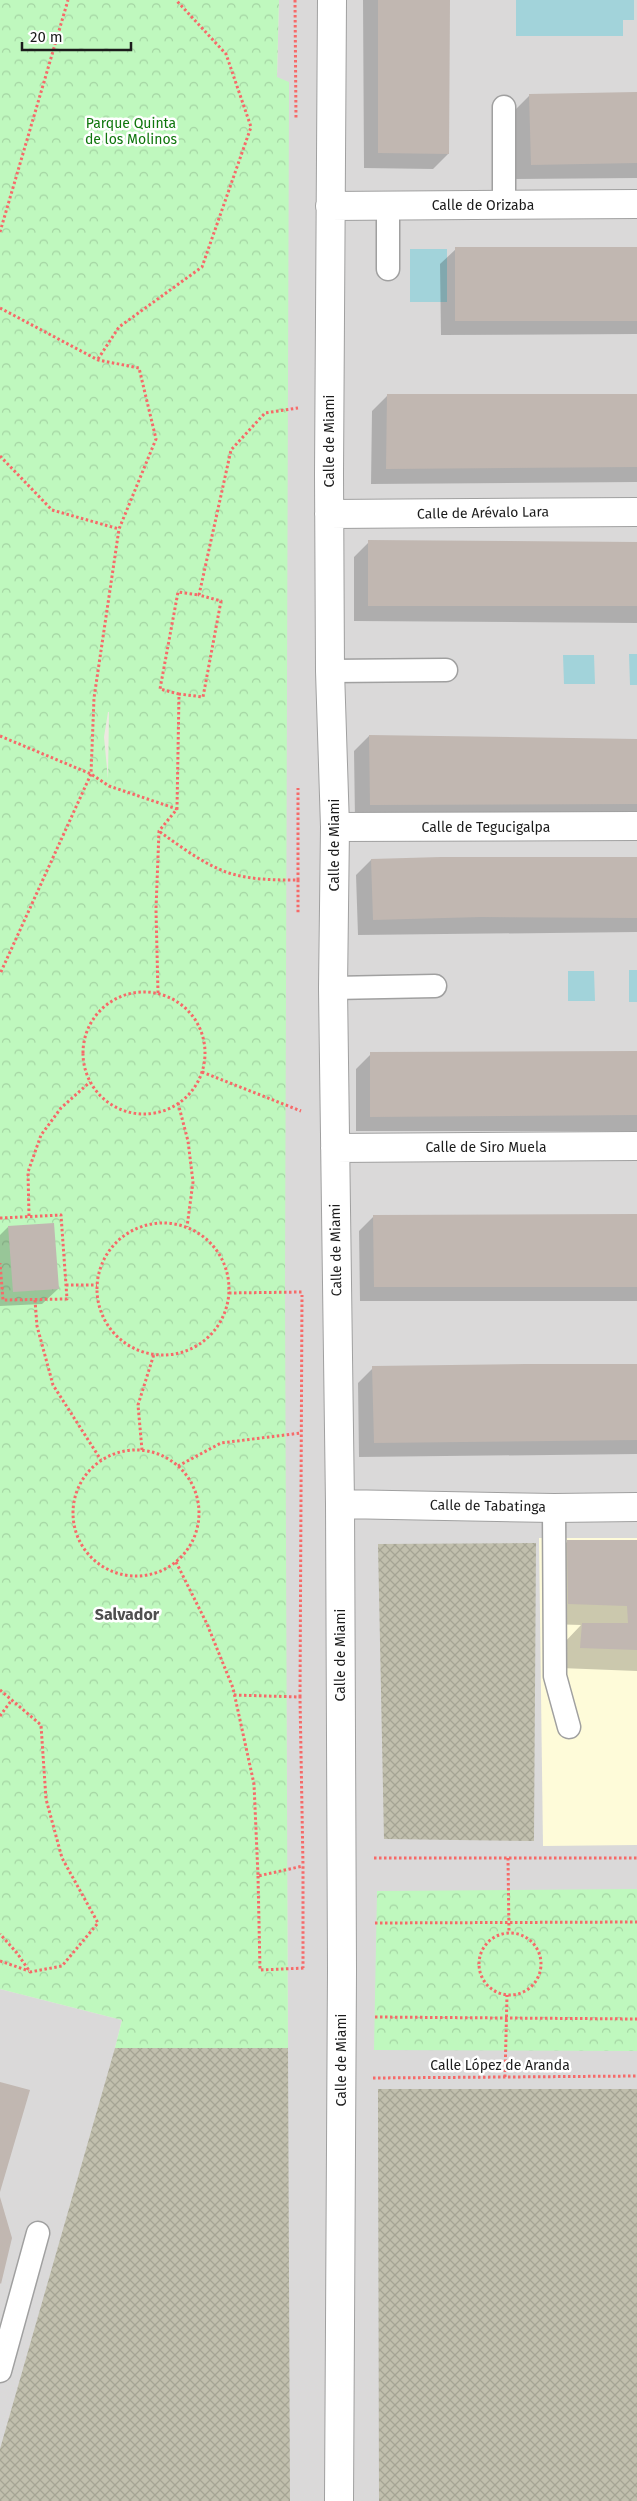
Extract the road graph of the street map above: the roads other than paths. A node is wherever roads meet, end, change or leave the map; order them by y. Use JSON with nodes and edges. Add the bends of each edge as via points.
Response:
{"nodes":[{"id":1,"x":332,"y":0,"type":"edge"},
{"id":2,"x":504,"y":107,"type":"dead end"},
{"id":3,"x":637,"y":204,"type":"edge"},
{"id":4,"x":504,"y":205,"type":"junction"},
{"id":5,"x":330,"y":206,"type":"junction"},
{"id":6,"x":388,"y":206,"type":"junction"},
{"id":7,"x":388,"y":269,"type":"dead end"},
{"id":8,"x":637,"y":512,"type":"edge"},
{"id":9,"x":329,"y":514,"type":"junction"},
{"id":10,"x":446,"y":670,"type":"dead end"},
{"id":11,"x":330,"y":671,"type":"junction"},
{"id":12,"x":637,"y":826,"type":"edge"},
{"id":13,"x":335,"y":827,"type":"junction"},
{"id":14,"x":435,"y":986,"type":"dead end"},
{"id":15,"x":333,"y":988,"type":"junction"},
{"id":16,"x":637,"y":1146,"type":"edge"},
{"id":17,"x":335,"y":1148,"type":"junction"},
{"id":18,"x":340,"y":1504,"type":"junction"},
{"id":19,"x":637,"y":1507,"type":"edge"},
{"id":20,"x":554,"y":1508,"type":"junction"},
{"id":21,"x":569,"y":1727,"type":"dead end"},
{"id":22,"x":38,"y":2233,"type":"dead end"},
{"id":23,"x":0,"y":2370,"type":"edge"},
{"id":24,"x":339,"y":2501,"type":"edge"}],
"edges":[{"from":1,"to":5,"type":"street","name":"Calle de Miami"},
{"from":2,"to":4,"type":"lane"},
{"from":3,"to":4,"type":"street","name":"Calle de Orizaba"},
{"from":4,"to":6,"type":"street","name":"Calle de Orizaba"},
{"from":5,"to":6,"type":"street","name":"Calle de Orizaba"},
{"from":5,"to":9,"type":"street","name":"Calle de Miami"},
{"from":6,"to":7,"type":"lane"},
{"from":8,"to":9,"type":"street","name":"Calle de Arévalo Lara"},
{"from":9,"to":11,"type":"street","name":"Calle de Miami"},
{"from":10,"to":11,"type":"lane"},
{"from":11,"to":13,"type":"street","name":"Calle de Miami"},
{"from":12,"to":13,"type":"street","name":"Calle de Tegucigalpa"},
{"from":13,"to":15,"type":"street","name":"Calle de Miami"},
{"from":14,"to":15,"type":"lane"},
{"from":15,"to":17,"type":"street","name":"Calle de Miami"},
{"from":16,"to":17,"type":"street","name":"Calle de Siro Muela"},
{"from":17,"to":18,"type":"street","name":"Calle de Miami"},
{"from":18,"to":20,"type":"street","name":"Calle de Tabatinga"},
{"from":18,"to":24,"type":"street","name":"Calle de Miami"},
{"from":19,"to":20,"type":"street","name":"Calle de Tabatinga"},
{"from":20,"to":21,"type":"lane","via":[[555,1676]]},
{"from":22,"to":23,"type":"lane"}]}
